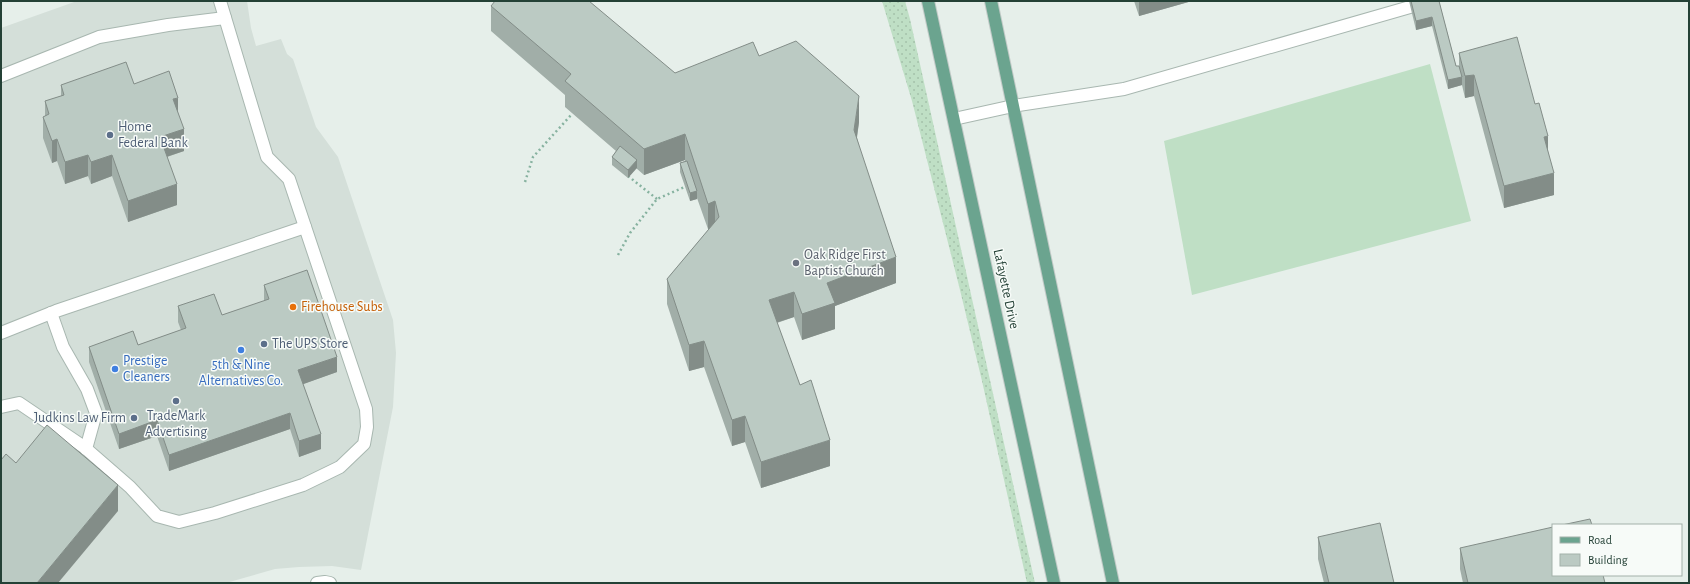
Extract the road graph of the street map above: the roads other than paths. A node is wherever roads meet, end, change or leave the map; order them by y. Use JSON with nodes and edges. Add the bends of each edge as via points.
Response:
{"nodes":[{"id":1,"x":220,"y":1,"type":"edge"},
{"id":2,"x":928,"y":1,"type":"edge"},
{"id":3,"x":991,"y":1,"type":"edge"},
{"id":4,"x":1410,"y":7,"type":"edge"},
{"id":5,"x":225,"y":18,"type":"junction"},
{"id":6,"x":1,"y":76,"type":"edge"},
{"id":7,"x":1013,"y":106,"type":"junction"},
{"id":8,"x":954,"y":119,"type":"junction"},
{"id":9,"x":305,"y":227,"type":"junction"},
{"id":10,"x":51,"y":313,"type":"junction"},
{"id":11,"x":1,"y":333,"type":"edge"},
{"id":12,"x":1,"y":407,"type":"edge"},
{"id":13,"x":86,"y":449,"type":"junction"},
{"id":14,"x":317,"y":583,"type":"edge"},
{"id":15,"x":330,"y":583,"type":"edge"},
{"id":16,"x":1054,"y":583,"type":"edge"},
{"id":17,"x":1113,"y":583,"type":"edge"}],
"edges":[{"from":1,"to":5,"type":"street"},
{"from":2,"to":8,"type":"main road","name":"Lafayette Drive"},
{"from":3,"to":7,"type":"main road"},
{"from":4,"to":7,"type":"street","via":[[1124,89]]},
{"from":5,"to":6,"type":"street","via":[[99,37]]},
{"from":5,"to":9,"type":"street","via":[[267,157],[289,179]]},
{"from":7,"to":8,"type":"street"},
{"from":7,"to":17,"type":"main road"},
{"from":8,"to":16,"type":"main road","name":"Lafayette Drive"},
{"from":9,"to":10,"type":"street"},
{"from":9,"to":13,"type":"street","via":[[366,409],[367,427],[364,444],[340,467],[303,484],[179,522],[157,516],[130,487]]},
{"from":10,"to":11,"type":"street"},
{"from":10,"to":13,"type":"street","via":[[96,414]]},
{"from":12,"to":13,"type":"street","via":[[19,403]]},
{"from":14,"to":15,"type":"street"}]}
